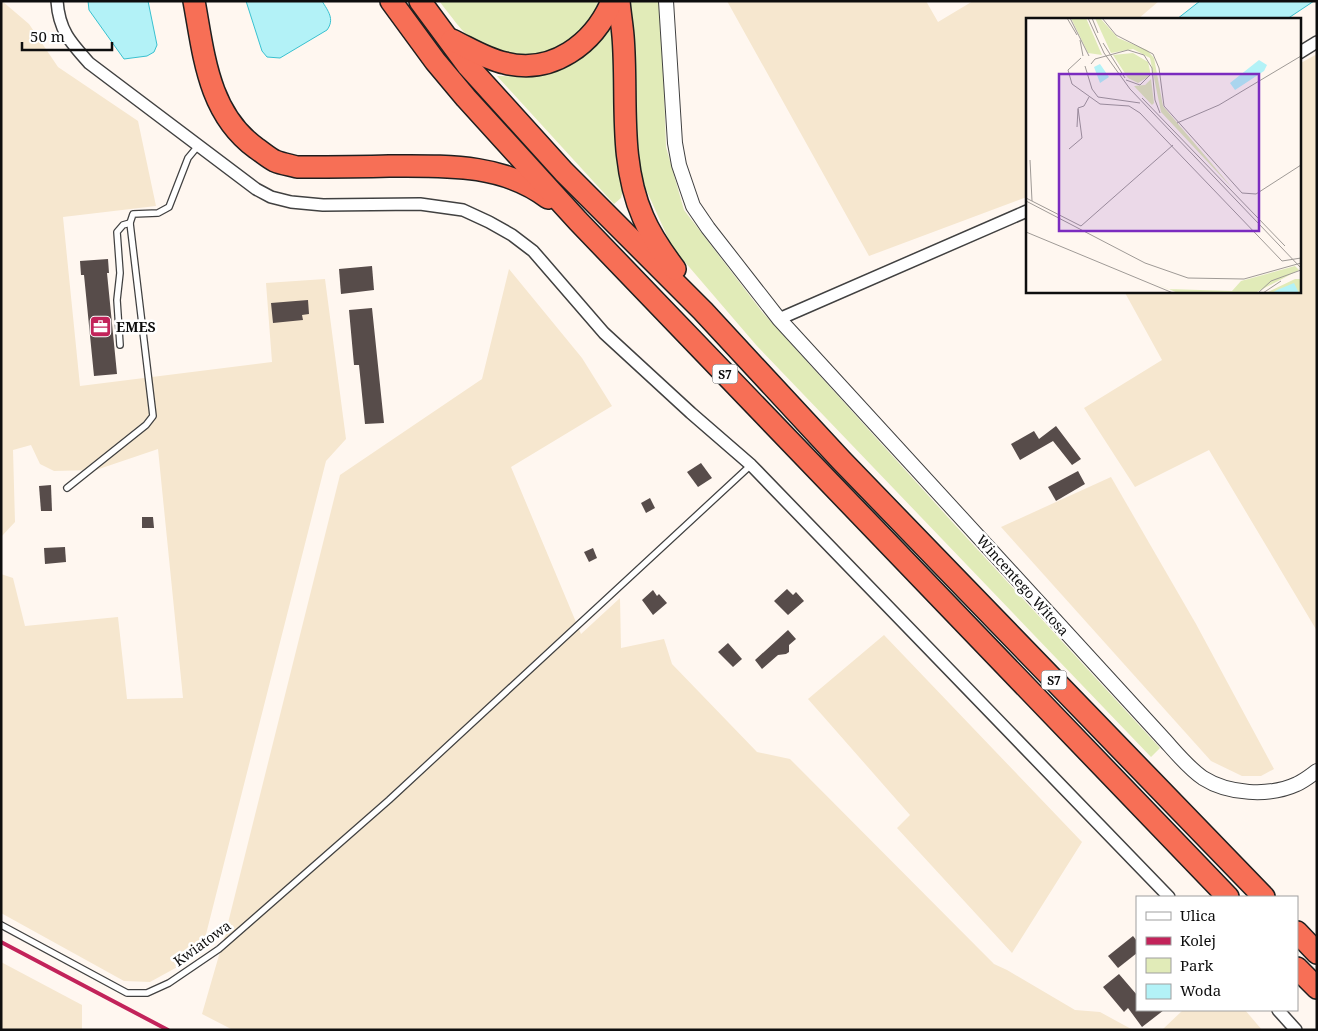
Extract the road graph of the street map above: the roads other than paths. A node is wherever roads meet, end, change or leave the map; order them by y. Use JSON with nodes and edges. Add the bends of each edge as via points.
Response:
{"nodes":[{"id":1,"x":57,"y":1,"type":"edge"},
{"id":2,"x":194,"y":1,"type":"edge"},
{"id":3,"x":391,"y":1,"type":"edge"},
{"id":4,"x":420,"y":1,"type":"edge"},
{"id":5,"x":612,"y":1,"type":"edge"},
{"id":6,"x":619,"y":1,"type":"edge"},
{"id":7,"x":666,"y":1,"type":"edge"},
{"id":8,"x":445,"y":36,"type":"junction"},
{"id":9,"x":1317,"y":42,"type":"edge"},
{"id":10,"x":1300,"y":52,"type":"edge"},
{"id":11,"x":198,"y":146,"type":"junction"},
{"id":12,"x":1026,"y":210,"type":"edge"},
{"id":13,"x":578,"y":221,"type":"junction"},
{"id":14,"x":130,"y":223,"type":"junction"},
{"id":15,"x":703,"y":311,"type":"junction"},
{"id":16,"x":779,"y":319,"type":"junction"},
{"id":17,"x":120,"y":345,"type":"dead end"},
{"id":18,"x":751,"y":466,"type":"junction"},
{"id":19,"x":67,"y":488,"type":"dead end"},
{"id":20,"x":1317,"y":772,"type":"edge"},
{"id":21,"x":1168,"y":896,"type":"edge"},
{"id":22,"x":1227,"y":896,"type":"edge"},
{"id":23,"x":1263,"y":896,"type":"edge"},
{"id":24,"x":1,"y":925,"type":"edge"},
{"id":25,"x":1298,"y":933,"type":"edge"},
{"id":26,"x":1317,"y":953,"type":"edge"},
{"id":27,"x":1298,"y":969,"type":"edge"},
{"id":28,"x":1317,"y":988,"type":"edge"},
{"id":29,"x":1279,"y":1011,"type":"edge"},
{"id":30,"x":1296,"y":1030,"type":"edge"}],
"edges":[{"from":1,"to":11,"type":"street","via":[[63,31],[89,63]]},
{"from":2,"to":13,"type":"highway","via":[[209,81],[216,98],[245,140],[275,160],[297,167],[473,168],[536,189]]},
{"from":3,"to":13,"type":"highway","number":"S7","via":[[466,98]]},
{"from":4,"to":8,"type":"highway","number":"S7"},
{"from":5,"to":8,"type":"highway","via":[[605,18],[584,42],[570,53],[535,66],[520,66],[485,57]]},
{"from":6,"to":15,"type":"highway","via":[[626,145],[634,193],[653,238]]},
{"from":7,"to":16,"type":"street","name":"Wincentego Witosa","via":[[675,143],[684,183],[708,228]]},
{"from":8,"to":15,"type":"highway","number":"S7","via":[[564,172]]},
{"from":9,"to":10,"type":"street"},
{"from":11,"to":14,"type":"lane","via":[[188,158],[169,207],[158,213],[133,214]]},
{"from":11,"to":18,"type":"street","via":[[256,189],[278,199],[323,205],[420,204],[463,210],[490,222],[533,251],[604,333]]},
{"from":12,"to":16,"type":"street"},
{"from":13,"to":22,"type":"highway","number":"S7"},
{"from":14,"to":17,"type":"lane","via":[[117,232]]},
{"from":14,"to":19,"type":"lane","via":[[154,416]]},
{"from":15,"to":23,"type":"highway","number":"S7","via":[[841,460]]},
{"from":16,"to":20,"type":"street","name":"Wincentego Witosa","via":[[1202,777],[1216,785],[1266,793],[1296,784]]},
{"from":18,"to":21,"type":"street"},
{"from":18,"to":24,"type":"lane","name":"Kwiatowa","via":[[389,800],[219,950],[169,983],[147,993],[127,993]]},
{"from":25,"to":26,"type":"highway"},
{"from":27,"to":28,"type":"highway"},
{"from":29,"to":30,"type":"street"}]}
